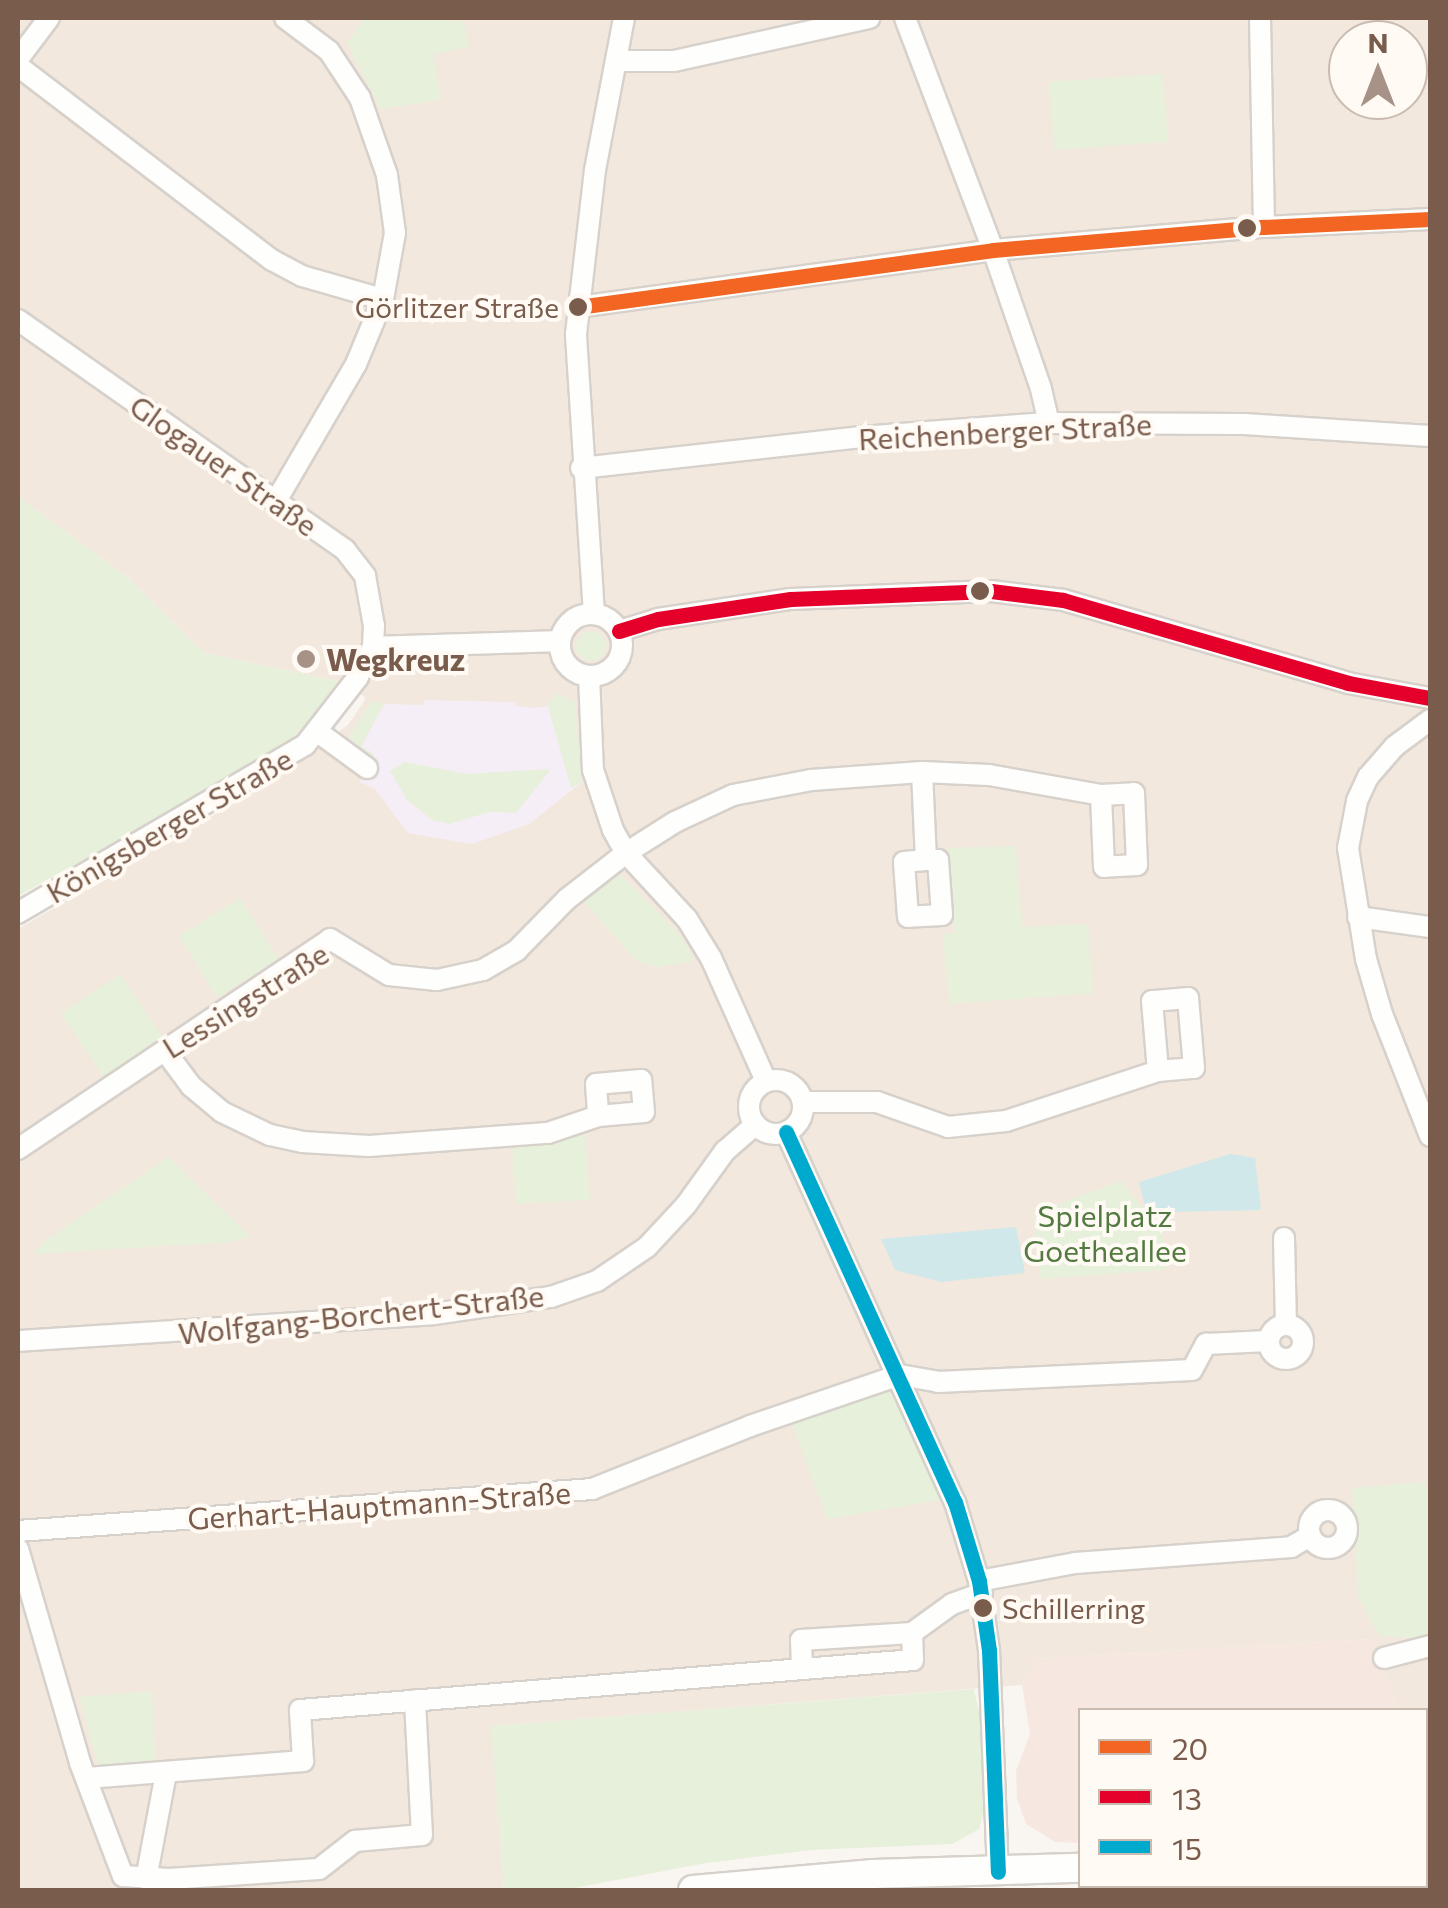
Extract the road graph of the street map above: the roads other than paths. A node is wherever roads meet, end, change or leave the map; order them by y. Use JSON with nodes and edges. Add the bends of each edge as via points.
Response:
{"nodes":[{"id":1,"x":49,"y":18,"type":"edge"},
{"id":2,"x":286,"y":18,"type":"edge"},
{"id":3,"x":624,"y":18,"type":"edge"},
{"id":4,"x":869,"y":18,"type":"edge"},
{"id":5,"x":906,"y":18,"type":"edge"},
{"id":6,"x":1260,"y":18,"type":"edge"},
{"id":7,"x":616,"y":61,"type":"junction"},
{"id":8,"x":18,"y":63,"type":"edge"},
{"id":9,"x":1430,"y":219,"type":"edge"},
{"id":10,"x":1264,"y":227,"type":"junction"},
{"id":11,"x":993,"y":250,"type":"junction"},
{"id":12,"x":383,"y":299,"type":"junction"},
{"id":13,"x":578,"y":307,"type":"junction"},
{"id":14,"x":18,"y":320,"type":"edge"},
{"id":15,"x":1048,"y":424,"type":"junction"},
{"id":16,"x":1430,"y":436,"type":"edge"},
{"id":17,"x":581,"y":468,"type":"junction"},
{"id":18,"x":276,"y":501,"type":"junction"},
{"id":19,"x":594,"y":614,"type":"junction"},
{"id":20,"x":619,"y":631,"type":"junction"},
{"id":21,"x":560,"y":642,"type":"junction"},
{"id":22,"x":374,"y":647,"type":"junction"},
{"id":23,"x":590,"y":676,"type":"junction"},
{"id":24,"x":1430,"y":698,"type":"edge"},
{"id":25,"x":1430,"y":720,"type":"edge"},
{"id":26,"x":318,"y":732,"type":"junction"},
{"id":27,"x":367,"y":768,"type":"dead end"},
{"id":28,"x":922,"y":772,"type":"junction"},
{"id":29,"x":1101,"y":795,"type":"dead end"},
{"id":30,"x":626,"y":854,"type":"junction"},
{"id":31,"x":926,"y":860,"type":"dead end"},
{"id":32,"x":18,"y":914,"type":"edge"},
{"id":33,"x":1358,"y":917,"type":"junction"},
{"id":34,"x":1430,"y":928,"type":"edge"},
{"id":35,"x":164,"y":1052,"type":"junction"},
{"id":36,"x":1158,"y":1071,"type":"dead end"},
{"id":37,"x":766,"y":1081,"type":"junction"},
{"id":38,"x":803,"y":1102,"type":"junction"},
{"id":39,"x":598,"y":1116,"type":"dead end"},
{"id":40,"x":756,"y":1125,"type":"junction"},
{"id":41,"x":786,"y":1132,"type":"junction"},
{"id":42,"x":1430,"y":1133,"type":"edge"},
{"id":43,"x":18,"y":1149,"type":"edge"},
{"id":44,"x":1284,"y":1238,"type":"dead end"},
{"id":45,"x":1286,"y":1324,"type":"junction"},
{"id":46,"x":18,"y":1341,"type":"edge"},
{"id":47,"x":1268,"y":1342,"type":"junction"},
{"id":48,"x":900,"y":1375,"type":"junction"},
{"id":49,"x":18,"y":1531,"type":"edge"},
{"id":50,"x":1310,"y":1536,"type":"dead end"},
{"id":51,"x":18,"y":1549,"type":"edge"},
{"id":52,"x":980,"y":1587,"type":"junction"},
{"id":53,"x":912,"y":1633,"type":"junction"},
{"id":54,"x":1430,"y":1646,"type":"edge"},
{"id":55,"x":1384,"y":1658,"type":"dead end"},
{"id":56,"x":802,"y":1669,"type":"junction"},
{"id":57,"x":415,"y":1700,"type":"junction"},
{"id":58,"x":166,"y":1773,"type":"junction"},
{"id":59,"x":87,"y":1778,"type":"junction"},
{"id":60,"x":1078,"y":1868,"type":"edge"},
{"id":61,"x":998,"y":1872,"type":"junction"},
{"id":62,"x":146,"y":1879,"type":"junction"},
{"id":63,"x":693,"y":1890,"type":"edge"}],
"edges":[{"from":1,"to":8,"type":"street"},
{"from":2,"to":12,"type":"street","via":[[329,51],[377,135],[395,234]]},
{"from":3,"to":7,"type":"street"},
{"from":4,"to":7,"type":"street","via":[[674,61]]},
{"from":5,"to":11,"type":"street"},
{"from":6,"to":10,"type":"street"},
{"from":7,"to":13,"type":"street"},
{"from":8,"to":12,"type":"street","via":[[272,260],[302,276]]},
{"from":9,"to":10,"type":"street"},
{"from":10,"to":11,"type":"street"},
{"from":11,"to":13,"type":"street"},
{"from":11,"to":15,"type":"street"},
{"from":12,"to":18,"type":"street","via":[[356,364]]},
{"from":13,"to":17,"type":"street"},
{"from":14,"to":18,"type":"street","name":"Glogauer Straße"},
{"from":15,"to":16,"type":"street","name":"Reichenberger Straße","via":[[1244,424]]},
{"from":15,"to":17,"type":"street","name":"Reichenberger Straße"},
{"from":17,"to":19,"type":"street"},
{"from":18,"to":22,"type":"street","name":"Glogauer Straße","via":[[360,567],[369,586]]},
{"from":19,"to":20,"type":"street"},
{"from":19,"to":21,"type":"street","via":[[575,618]]},
{"from":20,"to":23,"type":"street","via":[[618,660]]},
{"from":20,"to":24,"type":"street","via":[[791,599],[991,591],[1079,604],[1348,684]]},
{"from":21,"to":22,"type":"street"},
{"from":21,"to":23,"type":"street","via":[[566,662]]},
{"from":22,"to":26,"type":"street","name":"Königsberger Straße"},
{"from":23,"to":30,"type":"street","via":[[592,770]]},
{"from":25,"to":33,"type":"street","via":[[1384,757],[1357,801],[1348,848]]},
{"from":26,"to":27,"type":"street","name":"Königsberger Straße"},
{"from":26,"to":32,"type":"street","name":"Königsberger Straße","via":[[274,767]]},
{"from":28,"to":29,"type":"street","via":[[1012,778]]},
{"from":28,"to":30,"type":"street","via":[[753,789],[697,810]]},
{"from":28,"to":31,"type":"street"},
{"from":30,"to":35,"type":"street","name":"Lessingstraße","via":[[568,898],[518,950],[483,970],[437,980],[389,975],[330,939]]},
{"from":30,"to":37,"type":"street","via":[[687,919]]},
{"from":33,"to":34,"type":"street"},
{"from":33,"to":42,"type":"street","via":[[1382,1014]]},
{"from":35,"to":39,"type":"street","via":[[222,1112],[302,1142],[369,1146],[548,1133]]},
{"from":35,"to":43,"type":"street","name":"Lessingstraße"},
{"from":36,"to":38,"type":"street","via":[[974,1128],[926,1121],[877,1102]]},
{"from":37,"to":38,"type":"street","via":[[792,1085]]},
{"from":37,"to":40,"type":"street","via":[[749,1101]]},
{"from":38,"to":41,"type":"street","via":[[799,1122]]},
{"from":40,"to":41,"type":"street","via":[[771,1134]]},
{"from":40,"to":46,"type":"street","name":"Wolfgang-Borchert-Straße","via":[[725,1152],[647,1247],[597,1281],[550,1298],[434,1314]]},
{"from":41,"to":48,"type":"street"},
{"from":44,"to":45,"type":"street"},
{"from":45,"to":47,"type":"street"},
{"from":45,"to":47,"type":"street","via":[[1302,1334],[1299,1353],[1282,1358]]},
{"from":47,"to":48,"type":"street","via":[[1206,1344],[1192,1370],[938,1382]]},
{"from":48,"to":49,"type":"street","name":"Gerhart-Hauptmann-Straße","via":[[592,1489]]},
{"from":48,"to":52,"type":"street","via":[[955,1502]]},
{"from":50,"to":52,"type":"street","via":[[1291,1547],[1075,1564]]},
{"from":51,"to":59,"type":"street"},
{"from":52,"to":53,"type":"street"},
{"from":52,"to":61,"type":"street","via":[[989,1650]]},
{"from":53,"to":56,"type":"street","via":[[913,1660]]},
{"from":53,"to":56,"type":"street","via":[[800,1640]]},
{"from":54,"to":55,"type":"street"},
{"from":56,"to":57,"type":"street"},
{"from":57,"to":58,"type":"street","via":[[300,1710],[303,1761]]},
{"from":57,"to":62,"type":"street","via":[[422,1835],[355,1840],[319,1869]]},
{"from":58,"to":59,"type":"street"},
{"from":58,"to":62,"type":"street"},
{"from":59,"to":62,"type":"street","via":[[119,1872]]},
{"from":60,"to":61,"type":"street"},
{"from":61,"to":63,"type":"street","via":[[856,1875]]}]}
